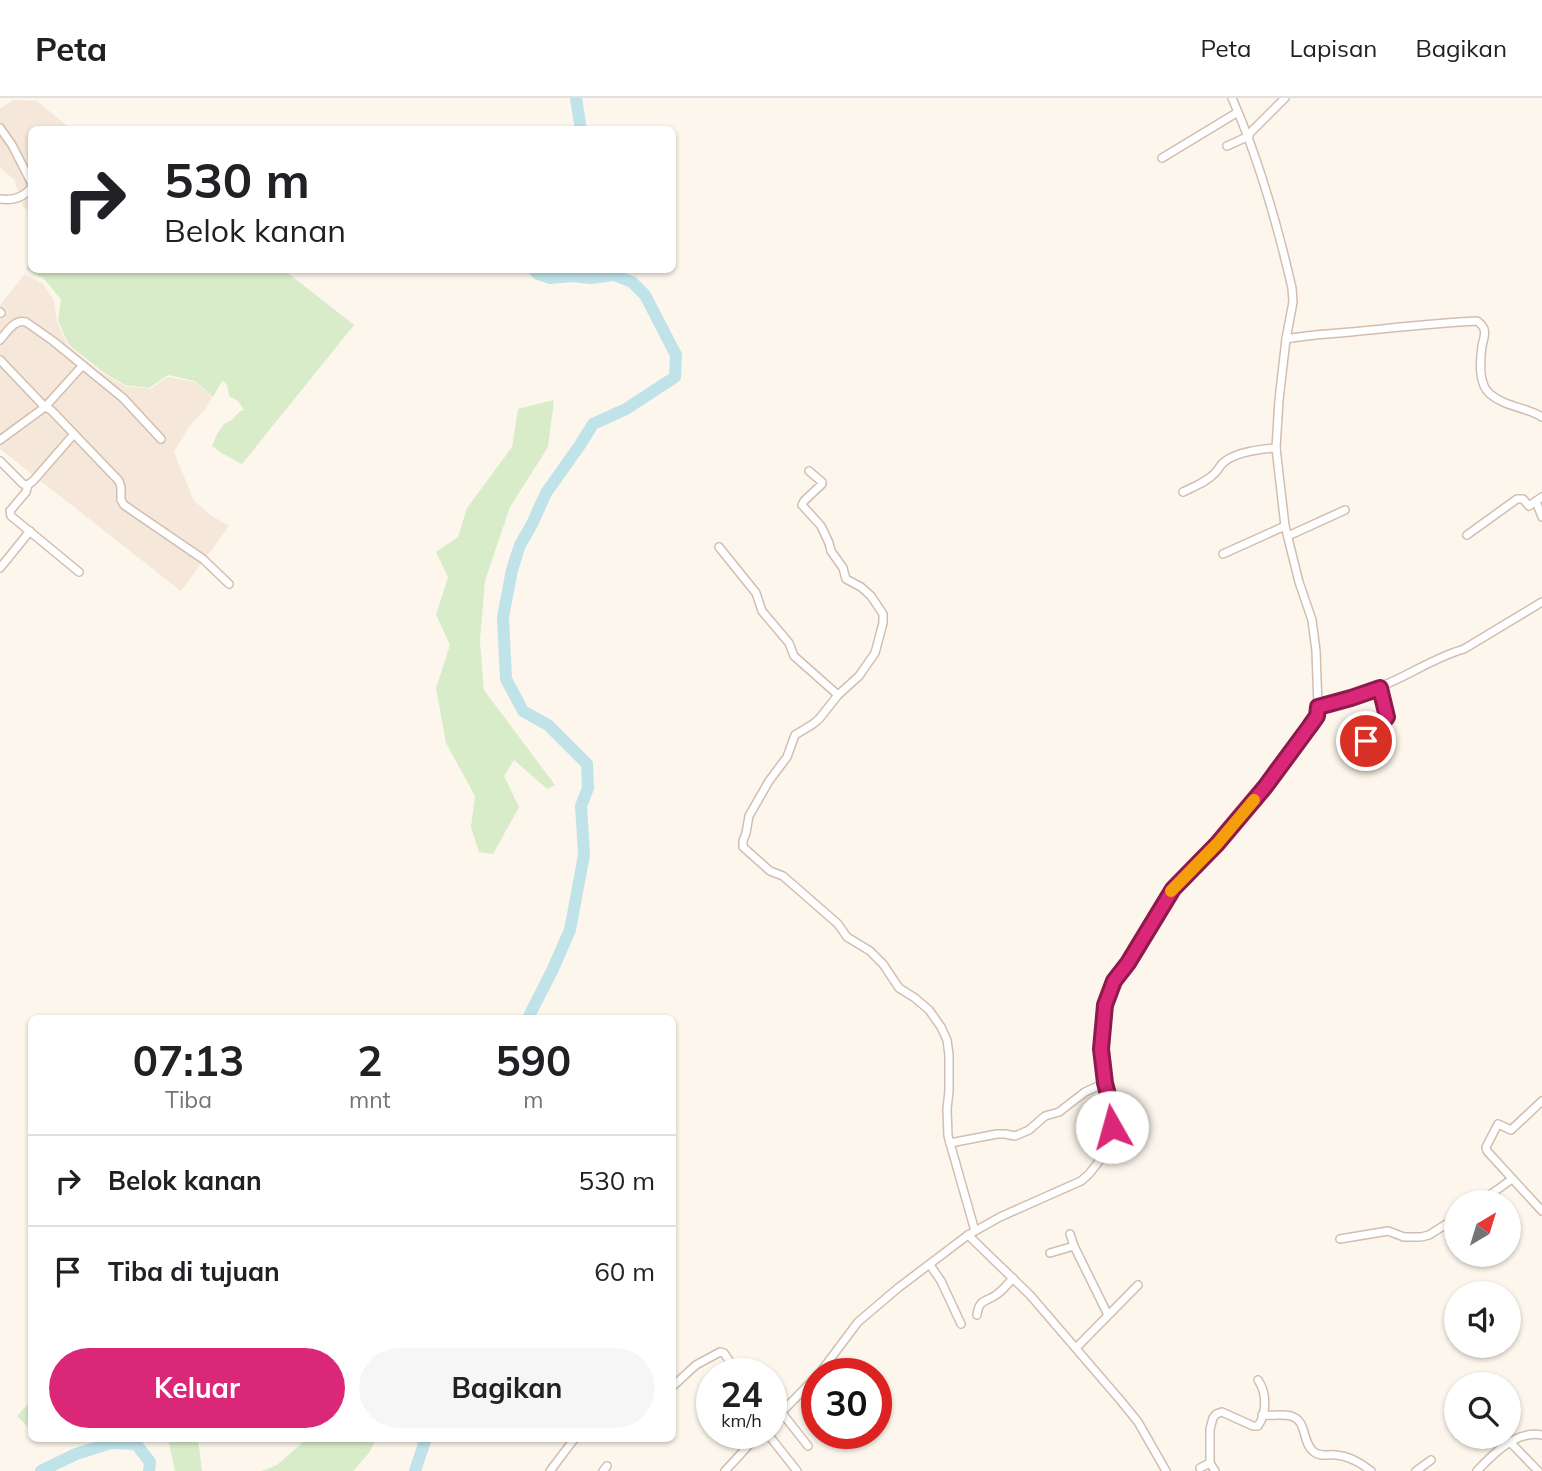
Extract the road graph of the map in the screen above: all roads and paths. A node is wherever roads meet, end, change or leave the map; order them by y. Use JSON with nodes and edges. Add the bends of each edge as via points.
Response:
{"nodes":[{"id":1,"x":1232,"y":98,"type":"edge"},
{"id":2,"x":1285,"y":98,"type":"edge"},
{"id":3,"x":1238,"y":112,"type":"junction"},
{"id":4,"x":0,"y":128,"type":"edge"},
{"id":5,"x":1249,"y":137,"type":"junction"},
{"id":6,"x":1227,"y":146,"type":"dead end"},
{"id":7,"x":1162,"y":158,"type":"dead end"},
{"id":8,"x":28,"y":178,"type":"edge"},
{"id":9,"x":28,"y":190,"type":"edge"},
{"id":10,"x":2,"y":202,"type":"edge"},
{"id":11,"x":1286,"y":339,"type":"junction"},
{"id":12,"x":0,"y":340,"type":"edge"},
{"id":13,"x":0,"y":360,"type":"edge"},
{"id":14,"x":83,"y":365,"type":"junction"},
{"id":15,"x":45,"y":407,"type":"junction"},
{"id":16,"x":1542,"y":417,"type":"edge"},
{"id":17,"x":74,"y":434,"type":"junction"},
{"id":18,"x":161,"y":439,"type":"dead end"},
{"id":19,"x":0,"y":440,"type":"edge"},
{"id":20,"x":1276,"y":448,"type":"junction"},
{"id":21,"x":0,"y":461,"type":"edge"},
{"id":22,"x":810,"y":471,"type":"dead end"},
{"id":23,"x":28,"y":485,"type":"junction"},
{"id":24,"x":1183,"y":492,"type":"dead end"},
{"id":25,"x":1539,"y":499,"type":"edge"},
{"id":26,"x":1345,"y":510,"type":"dead end"},
{"id":27,"x":1542,"y":517,"type":"edge"},
{"id":28,"x":1285,"y":526,"type":"junction"},
{"id":29,"x":30,"y":531,"type":"junction"},
{"id":30,"x":1467,"y":535,"type":"dead end"},
{"id":31,"x":1288,"y":536,"type":"junction"},
{"id":32,"x":719,"y":547,"type":"dead end"},
{"id":33,"x":1223,"y":554,"type":"dead end"},
{"id":34,"x":0,"y":568,"type":"edge"},
{"id":35,"x":79,"y":572,"type":"dead end"},
{"id":36,"x":229,"y":584,"type":"dead end"},
{"id":37,"x":1542,"y":602,"type":"edge"},
{"id":38,"x":1380,"y":688,"type":"junction"},
{"id":39,"x":838,"y":695,"type":"junction"},
{"id":40,"x":1318,"y":707,"type":"junction"},
{"id":41,"x":1366,"y":741,"type":"dead end"},
{"id":42,"x":1105,"y":1083,"type":"junction"},
{"id":43,"x":1542,"y":1101,"type":"edge"},
{"id":44,"x":950,"y":1143,"type":"junction"},
{"id":45,"x":1512,"y":1179,"type":"junction"},
{"id":46,"x":1497,"y":1190,"type":"edge"},
{"id":47,"x":1542,"y":1211,"type":"edge"},
{"id":48,"x":1444,"y":1226,"type":"edge"},
{"id":49,"x":971,"y":1233,"type":"junction"},
{"id":50,"x":1070,"y":1234,"type":"dead end"},
{"id":51,"x":1340,"y":1238,"type":"dead end"},
{"id":52,"x":1074,"y":1246,"type":"junction"},
{"id":53,"x":1050,"y":1253,"type":"dead end"},
{"id":54,"x":930,"y":1265,"type":"junction"},
{"id":55,"x":1013,"y":1279,"type":"junction"},
{"id":56,"x":1139,"y":1285,"type":"dead end"},
{"id":57,"x":977,"y":1315,"type":"dead end"},
{"id":58,"x":1108,"y":1315,"type":"junction"},
{"id":59,"x":961,"y":1324,"type":"dead end"},
{"id":60,"x":1076,"y":1348,"type":"junction"},
{"id":61,"x":709,"y":1358,"type":"edge"},
{"id":62,"x":727,"y":1358,"type":"edge"},
{"id":63,"x":831,"y":1358,"type":"edge"},
{"id":64,"x":696,"y":1365,"type":"edge"},
{"id":65,"x":1258,"y":1380,"type":"dead end"},
{"id":66,"x":676,"y":1383,"type":"edge"},
{"id":67,"x":801,"y":1393,"type":"edge"},
{"id":68,"x":787,"y":1408,"type":"edge"},
{"id":69,"x":1262,"y":1415,"type":"junction"},
{"id":70,"x":787,"y":1419,"type":"edge"},
{"id":71,"x":1542,"y":1434,"type":"edge"},
{"id":72,"x":801,"y":1437,"type":"edge"},
{"id":73,"x":1521,"y":1438,"type":"edge"},
{"id":74,"x":572,"y":1442,"type":"edge"},
{"id":75,"x":745,"y":1449,"type":"edge"},
{"id":76,"x":780,"y":1449,"type":"edge"},
{"id":77,"x":1502,"y":1449,"type":"edge"},
{"id":78,"x":1517,"y":1449,"type":"edge"},
{"id":79,"x":1431,"y":1460,"type":"dead end"},
{"id":80,"x":1210,"y":1463,"type":"junction"},
{"id":81,"x":1200,"y":1468,"type":"dead end"},
{"id":82,"x":550,"y":1471,"type":"edge"},
{"id":83,"x":725,"y":1471,"type":"edge"},
{"id":84,"x":797,"y":1471,"type":"edge"},
{"id":85,"x":1166,"y":1471,"type":"edge"},
{"id":86,"x":1214,"y":1471,"type":"edge"},
{"id":87,"x":1371,"y":1471,"type":"edge"},
{"id":88,"x":1416,"y":1471,"type":"edge"},
{"id":89,"x":1477,"y":1471,"type":"edge"},
{"id":90,"x":1538,"y":1471,"type":"edge"}],
"edges":[{"from":1,"to":3,"type":"street"},
{"from":2,"to":5,"type":"street"},
{"from":3,"to":5,"type":"street"},
{"from":3,"to":7,"type":"street"},
{"from":4,"to":8,"type":"street"},
{"from":5,"to":6,"type":"street"},
{"from":5,"to":11,"type":"street","via":[[1292,288]]},
{"from":9,"to":10,"type":"street"},
{"from":11,"to":16,"type":"street","via":[[1477,321],[1485,334],[1484,387],[1492,396]]},
{"from":11,"to":20,"type":"street"},
{"from":12,"to":14,"type":"street","via":[[23,321]]},
{"from":13,"to":15,"type":"street"},
{"from":14,"to":15,"type":"street"},
{"from":14,"to":18,"type":"street","via":[[123,398]]},
{"from":15,"to":17,"type":"street"},
{"from":15,"to":19,"type":"street"},
{"from":17,"to":23,"type":"street"},
{"from":17,"to":36,"type":"street","via":[[119,481],[124,505],[203,559]]},
{"from":20,"to":24,"type":"street","via":[[1235,456]]},
{"from":20,"to":28,"type":"street"},
{"from":21,"to":23,"type":"street"},
{"from":22,"to":39,"type":"street","via":[[822,484],[802,505],[821,526],[846,579],[871,596],[883,614],[875,653]]},
{"from":23,"to":29,"type":"street","via":[[9,514]]},
{"from":25,"to":27,"type":"street"},
{"from":25,"to":30,"type":"street","via":[[1528,506],[1517,499]]},
{"from":26,"to":31,"type":"street"},
{"from":28,"to":31,"type":"street"},
{"from":28,"to":33,"type":"street"},
{"from":29,"to":34,"type":"street"},
{"from":29,"to":35,"type":"street"},
{"from":31,"to":40,"type":"street","via":[[1312,620]]},
{"from":32,"to":39,"type":"street","via":[[756,593],[762,611],[794,656]]},
{"from":37,"to":38,"type":"street","via":[[1464,649]]},
{"from":38,"to":40,"type":"street"},
{"from":38,"to":41,"type":"street","via":[[1387,717]]},
{"from":39,"to":44,"type":"street","via":[[819,719],[795,735],[787,757],[749,816],[744,849],[783,876],[850,940],[865,946],[899,988],[937,1020],[949,1055]]},
{"from":40,"to":42,"type":"street","via":[[1317,716],[1265,787],[1173,889],[1114,981],[1105,1005],[1101,1049]]},
{"from":42,"to":44,"type":"street","via":[[1015,1136],[1005,1133]]},
{"from":42,"to":49,"type":"street","via":[[1111,1138],[1089,1174]]},
{"from":43,"to":45,"type":"street","via":[[1511,1130],[1499,1124],[1486,1145]]},
{"from":44,"to":49,"type":"street"},
{"from":45,"to":46,"type":"street"},
{"from":45,"to":47,"type":"street"},
{"from":48,"to":51,"type":"street","via":[[1422,1237],[1388,1231]]},
{"from":49,"to":54,"type":"street"},
{"from":49,"to":55,"type":"street"},
{"from":50,"to":52,"type":"street"},
{"from":52,"to":53,"type":"street"},
{"from":52,"to":58,"type":"street"},
{"from":54,"to":59,"type":"street"},
{"from":54,"to":63,"type":"street","via":[[858,1322]]},
{"from":55,"to":57,"type":"street","via":[[982,1302]]},
{"from":55,"to":60,"type":"street"},
{"from":56,"to":58,"type":"street"},
{"from":58,"to":60,"type":"street"},
{"from":60,"to":85,"type":"street","via":[[1138,1422]]},
{"from":61,"to":62,"type":"street","via":[[720,1352]]},
{"from":64,"to":66,"type":"street"},
{"from":65,"to":69,"type":"street","via":[[1265,1394]]},
{"from":67,"to":68,"type":"street"},
{"from":69,"to":80,"type":"street","via":[[1256,1427],[1229,1414],[1216,1414],[1210,1429]]},
{"from":69,"to":87,"type":"street","via":[[1294,1417],[1303,1425],[1314,1452],[1348,1458]]},
{"from":70,"to":72,"type":"street"},
{"from":71,"to":73,"type":"street"},
{"from":74,"to":82,"type":"street"},
{"from":75,"to":83,"type":"street"},
{"from":76,"to":84,"type":"street"},
{"from":77,"to":89,"type":"street"},
{"from":78,"to":90,"type":"street"},
{"from":79,"to":88,"type":"street"},
{"from":80,"to":81,"type":"street"},
{"from":80,"to":86,"type":"street"}]}
